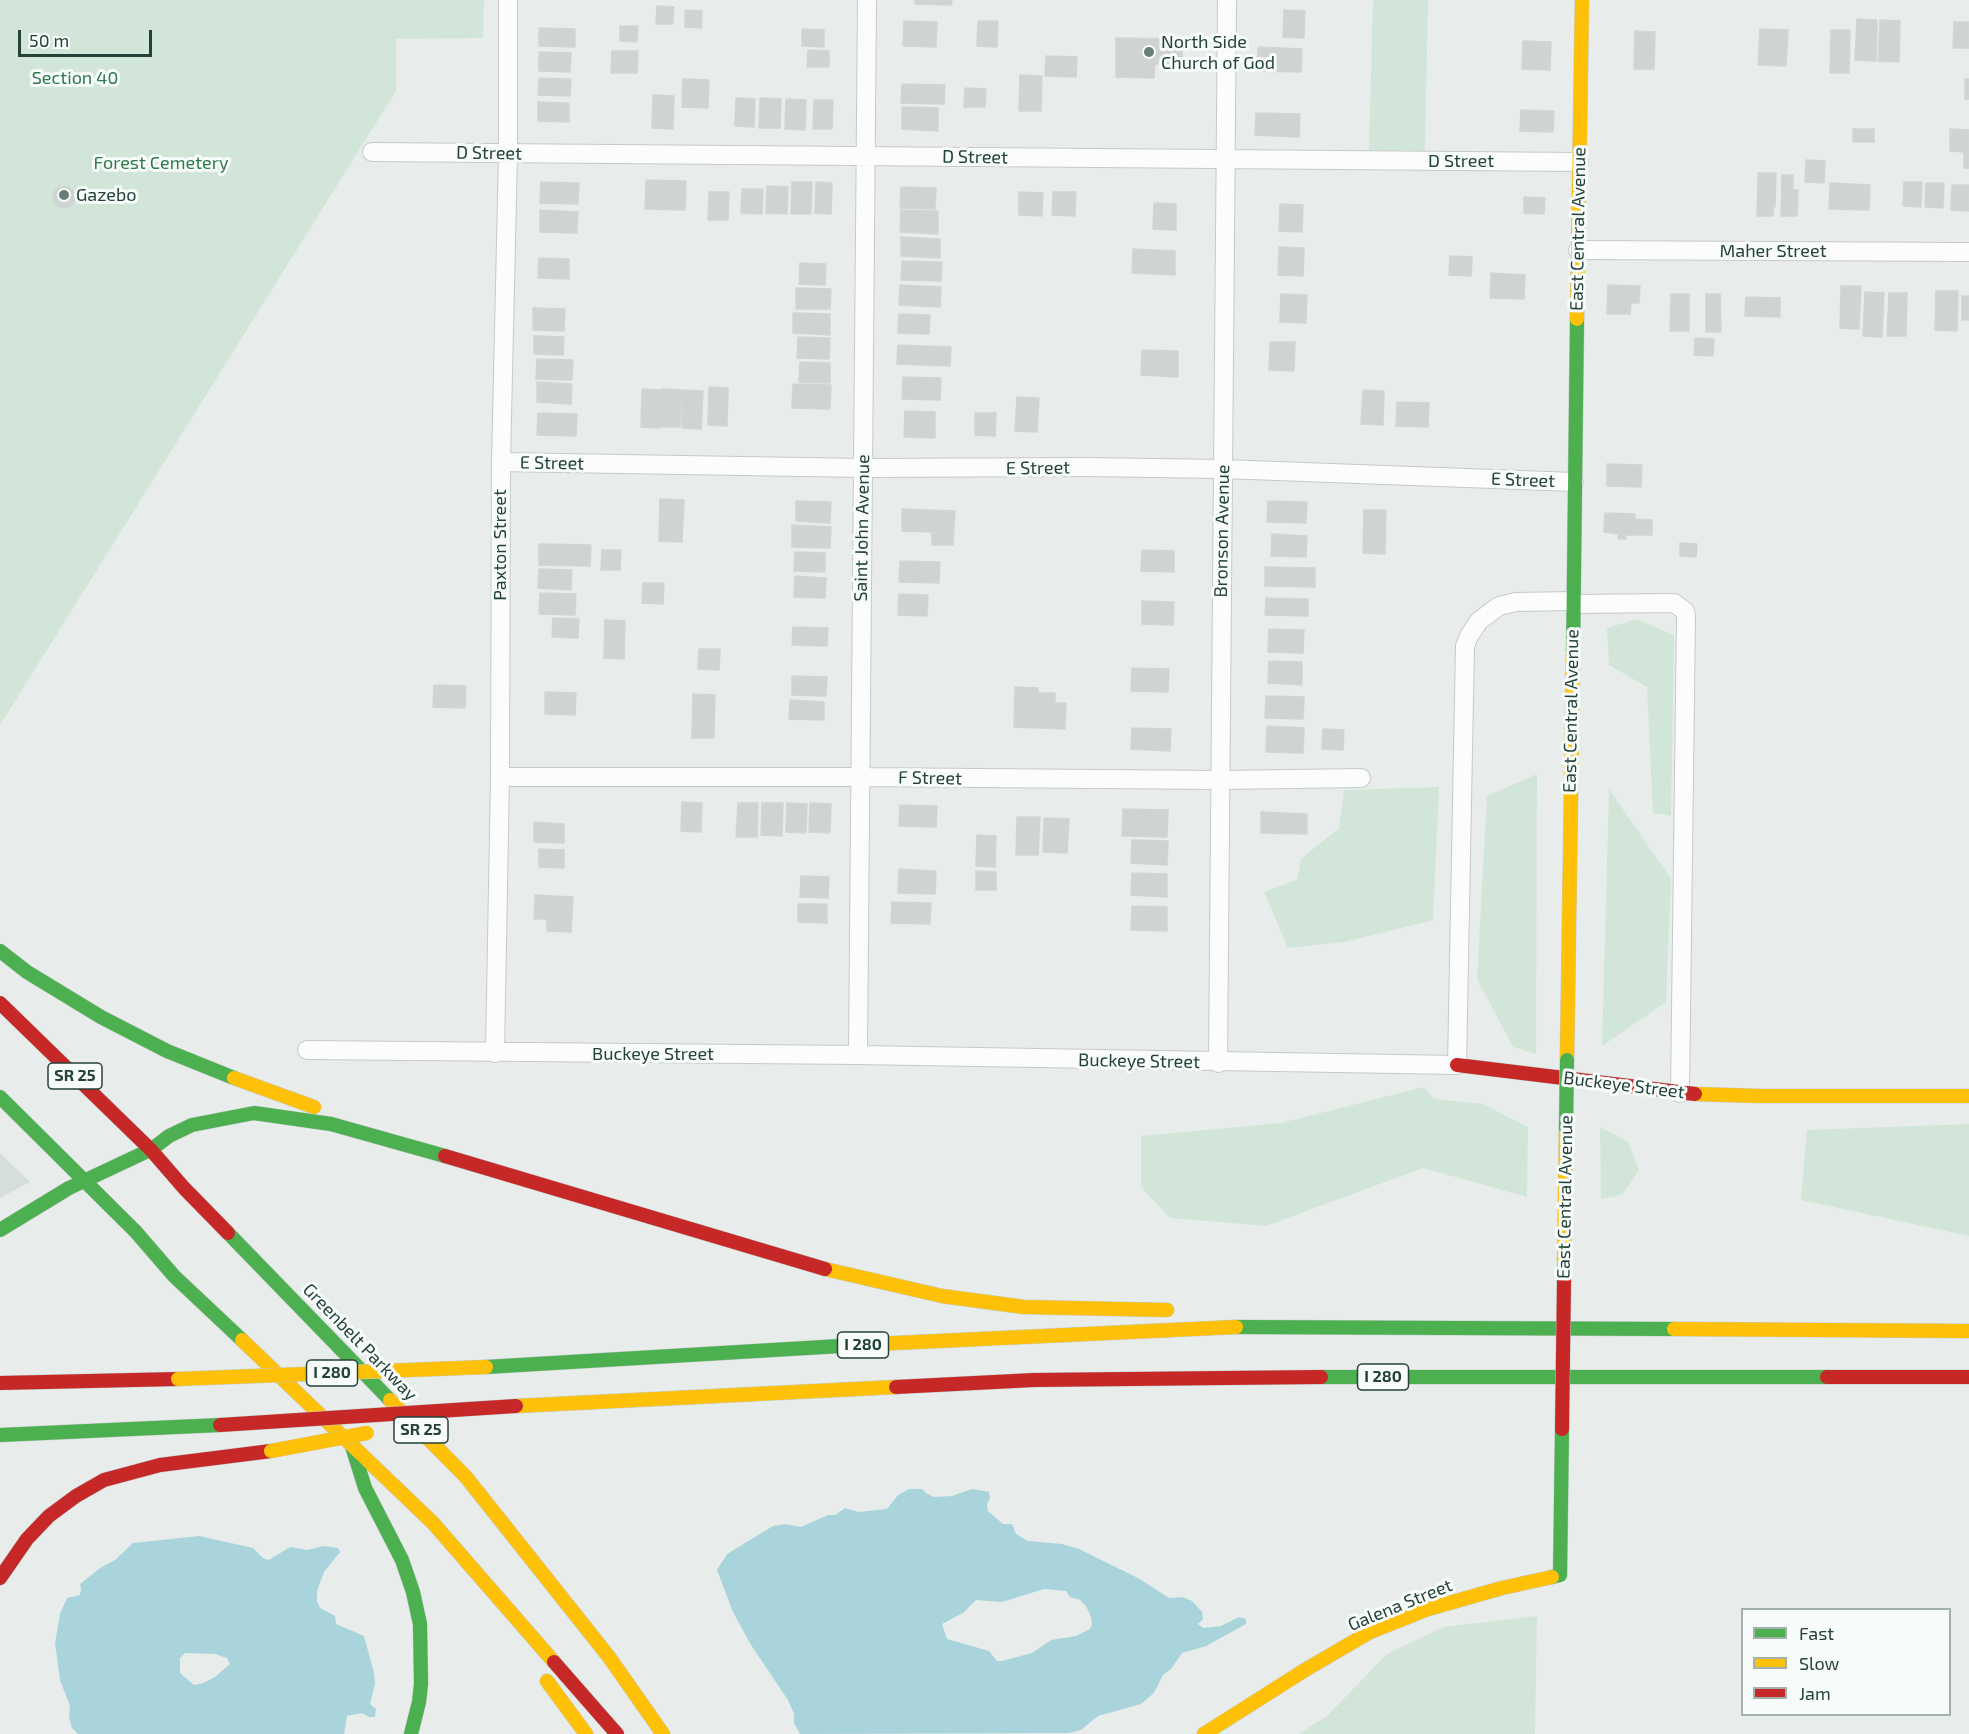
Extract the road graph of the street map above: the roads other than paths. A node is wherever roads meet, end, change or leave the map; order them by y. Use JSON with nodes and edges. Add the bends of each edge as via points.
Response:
{"nodes":[{"id":1,"x":508,"y":0,"type":"edge"},
{"id":2,"x":867,"y":0,"type":"edge"},
{"id":3,"x":1227,"y":0,"type":"edge"},
{"id":4,"x":1582,"y":0,"type":"edge"},
{"id":5,"x":372,"y":152,"type":"dead end"},
{"id":6,"x":507,"y":154,"type":"junction"},
{"id":7,"x":866,"y":156,"type":"junction"},
{"id":8,"x":1226,"y":159,"type":"junction"},
{"id":9,"x":1579,"y":162,"type":"junction"},
{"id":10,"x":1578,"y":250,"type":"junction"},
{"id":11,"x":1969,"y":252,"type":"edge"},
{"id":12,"x":501,"y":462,"type":"junction"},
{"id":13,"x":863,"y":468,"type":"junction"},
{"id":14,"x":1223,"y":469,"type":"junction"},
{"id":15,"x":1574,"y":482,"type":"junction"},
{"id":16,"x":1573,"y":602,"type":"junction"},
{"id":17,"x":500,"y":777,"type":"junction"},
{"id":18,"x":860,"y":777,"type":"junction"},
{"id":19,"x":1361,"y":778,"type":"dead end"},
{"id":20,"x":1220,"y":780,"type":"junction"},
{"id":21,"x":0,"y":951,"type":"edge"},
{"id":22,"x":0,"y":1003,"type":"edge"},
{"id":23,"x":307,"y":1050,"type":"dead end"},
{"id":24,"x":495,"y":1053,"type":"junction"},
{"id":25,"x":858,"y":1055,"type":"junction"},
{"id":26,"x":1218,"y":1063,"type":"junction"},
{"id":27,"x":1457,"y":1065,"type":"junction"},
{"id":28,"x":1680,"y":1093,"type":"junction"},
{"id":29,"x":0,"y":1096,"type":"edge"},
{"id":30,"x":1969,"y":1096,"type":"edge"},
{"id":31,"x":151,"y":1150,"type":"junction"},
{"id":32,"x":457,"y":1159,"type":"junction"},
{"id":33,"x":84,"y":1181,"type":"junction"},
{"id":34,"x":0,"y":1230,"type":"edge"},
{"id":35,"x":1178,"y":1310,"type":"dead end"},
{"id":36,"x":1212,"y":1314,"type":"dead end"},
{"id":37,"x":1240,"y":1327,"type":"junction"},
{"id":38,"x":1969,"y":1331,"type":"edge"},
{"id":39,"x":1969,"y":1377,"type":"edge"},
{"id":40,"x":0,"y":1383,"type":"edge"},
{"id":41,"x":516,"y":1406,"type":"junction"},
{"id":42,"x":399,"y":1427,"type":"dead end"},
{"id":43,"x":376,"y":1432,"type":"dead end"},
{"id":44,"x":0,"y":1434,"type":"edge"},
{"id":45,"x":351,"y":1443,"type":"junction"},
{"id":46,"x":433,"y":1523,"type":"junction"},
{"id":47,"x":1560,"y":1575,"type":"joint"},
{"id":48,"x":0,"y":1578,"type":"edge"},
{"id":49,"x":516,"y":1639,"type":"dead end"},
{"id":50,"x":537,"y":1668,"type":"dead end"},
{"id":51,"x":411,"y":1734,"type":"edge"},
{"id":52,"x":586,"y":1734,"type":"edge"},
{"id":53,"x":617,"y":1734,"type":"edge"},
{"id":54,"x":663,"y":1734,"type":"edge"},
{"id":55,"x":1204,"y":1734,"type":"edge"}],
"edges":[{"from":1,"to":6,"type":"street","name":"Paxton Street"},
{"from":2,"to":7,"type":"street","name":"Saint John Avenue"},
{"from":3,"to":8,"type":"street","name":"Bronson Avenue"},
{"from":4,"to":9,"type":"main road","name":"East Central Avenue"},
{"from":5,"to":6,"type":"street","name":"D Street"},
{"from":6,"to":7,"type":"street","name":"D Street"},
{"from":6,"to":12,"type":"street","name":"Paxton Street"},
{"from":7,"to":8,"type":"street","name":"D Street"},
{"from":7,"to":13,"type":"street","name":"Saint John Avenue"},
{"from":8,"to":9,"type":"street","name":"D Street"},
{"from":8,"to":14,"type":"street","name":"Bronson Avenue"},
{"from":9,"to":10,"type":"main road","name":"East Central Avenue"},
{"from":10,"to":11,"type":"street","name":"Maher Street"},
{"from":10,"to":15,"type":"main road","name":"East Central Avenue"},
{"from":12,"to":13,"type":"street","name":"E Street"},
{"from":12,"to":17,"type":"street","name":"Paxton Street"},
{"from":13,"to":14,"type":"street","name":"E Street"},
{"from":13,"to":18,"type":"street","name":"Saint John Avenue"},
{"from":14,"to":15,"type":"street","name":"E Street"},
{"from":14,"to":20,"type":"street","name":"Bronson Avenue"},
{"from":15,"to":16,"type":"main road","name":"East Central Avenue"},
{"from":16,"to":27,"type":"street","name":"East Central Avenue","via":[[1516,602],[1499,606],[1479,621],[1465,646]]},
{"from":16,"to":28,"type":"street","name":"East Central Avenue","via":[[1674,603],[1685,611]]},
{"from":16,"to":47,"type":"main road","name":"East Central Avenue","bridge":true},
{"from":17,"to":18,"type":"street","name":"F Street"},
{"from":17,"to":24,"type":"street","name":"Paxton Street"},
{"from":18,"to":20,"type":"street","name":"F Street"},
{"from":18,"to":25,"type":"street","name":"Saint John Avenue"},
{"from":19,"to":20,"type":"street","name":"F Street"},
{"from":20,"to":26,"type":"street","name":"Bronson Avenue"},
{"from":21,"to":32,"type":"main road","via":[[101,1017],[167,1051]]},
{"from":22,"to":31,"type":"main road","name":"Greenbelt Parkway","number":"SR 25"},
{"from":23,"to":24,"type":"street","name":"Buckeye Street"},
{"from":24,"to":25,"type":"street","name":"Buckeye Street"},
{"from":25,"to":26,"type":"street","name":"Buckeye Street"},
{"from":26,"to":27,"type":"street","name":"Buckeye Street"},
{"from":27,"to":28,"type":"main road","name":"Buckeye Street"},
{"from":28,"to":30,"type":"main road","name":"Buckeye Street"},
{"from":29,"to":33,"type":"main road"},
{"from":31,"to":32,"type":"main road","via":[[192,1125],[254,1113],[331,1124]]},
{"from":31,"to":33,"type":"main road"},
{"from":31,"to":54,"type":"main road","name":"Greenbelt Parkway","number":"SR 25","via":[[466,1477],[609,1657]]},
{"from":32,"to":35,"type":"main road","via":[[845,1275],[942,1296],[1024,1307]]},
{"from":33,"to":34,"type":"main road"},
{"from":33,"to":45,"type":"main road","via":[[174,1276]]},
{"from":36,"to":37,"type":"main road"},
{"from":37,"to":38,"type":"main road","number":"I 280"},
{"from":37,"to":40,"type":"main road","number":"I 280","bridge":true,"via":[[486,1367]]},
{"from":39,"to":41,"type":"main road","number":"I 280","via":[[1034,1380]]},
{"from":41,"to":42,"type":"main road","bridge":true},
{"from":41,"to":44,"type":"main road","number":"I 280","bridge":true},
{"from":43,"to":48,"type":"main road","bridge":true,"via":[[160,1465],[104,1480],[50,1516],[27,1539]]},
{"from":45,"to":46,"type":"main road"},
{"from":45,"to":51,"type":"main road","via":[[365,1488],[402,1560],[420,1624],[420,1702]]},
{"from":46,"to":49,"type":"main road"},
{"from":46,"to":53,"type":"main road"},
{"from":47,"to":55,"type":"main road","name":"Galena Street","via":[[1428,1609],[1370,1632]]},
{"from":50,"to":52,"type":"main road"}]}
